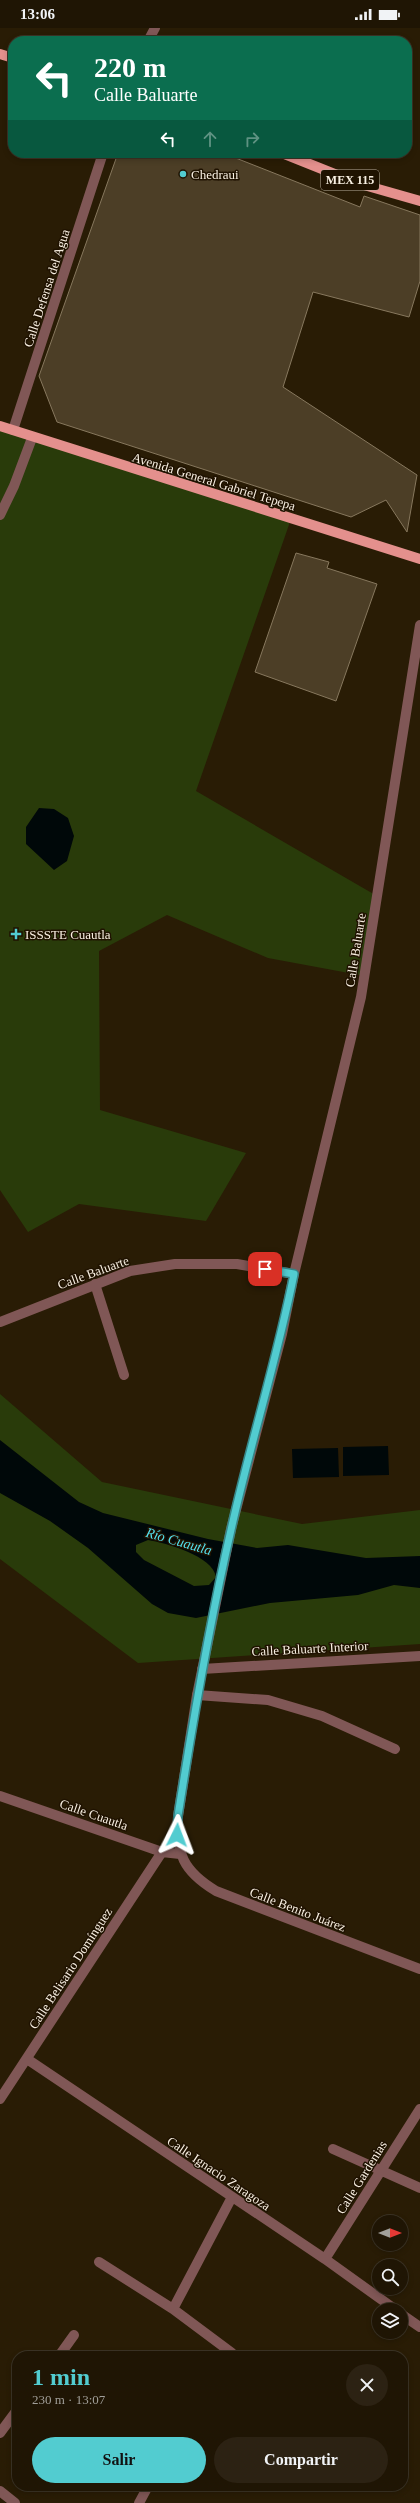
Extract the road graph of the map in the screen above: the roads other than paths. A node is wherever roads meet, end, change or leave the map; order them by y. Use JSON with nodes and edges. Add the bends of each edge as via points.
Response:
{"nodes":[{"id":1,"x":101,"y":158,"type":"edge"},
{"id":2,"x":294,"y":158,"type":"edge"},
{"id":3,"x":420,"y":201,"type":"edge"},
{"id":4,"x":0,"y":426,"type":"edge"},
{"id":5,"x":13,"y":430,"type":"junction"},
{"id":6,"x":32,"y":438,"type":"junction"},
{"id":7,"x":0,"y":515,"type":"edge"},
{"id":8,"x":420,"y":559,"type":"edge"},
{"id":9,"x":420,"y":625,"type":"edge"},
{"id":10,"x":294,"y":1274,"type":"junction"},
{"id":11,"x":95,"y":1284,"type":"junction"},
{"id":12,"x":0,"y":1322,"type":"edge"},
{"id":13,"x":124,"y":1376,"type":"dead end"},
{"id":14,"x":420,"y":1656,"type":"edge"},
{"id":15,"x":202,"y":1669,"type":"junction"},
{"id":16,"x":197,"y":1695,"type":"junction"},
{"id":17,"x":395,"y":1748,"type":"dead end"},
{"id":18,"x":0,"y":1796,"type":"edge"},
{"id":19,"x":162,"y":1852,"type":"junction"},
{"id":20,"x":180,"y":1854,"type":"junction"},
{"id":21,"x":420,"y":1969,"type":"edge"},
{"id":22,"x":27,"y":2059,"type":"junction"},
{"id":23,"x":0,"y":2099,"type":"edge"},
{"id":24,"x":420,"y":2109,"type":"edge"},
{"id":25,"x":333,"y":2149,"type":"dead end"},
{"id":26,"x":380,"y":2170,"type":"junction"},
{"id":27,"x":420,"y":2188,"type":"edge"},
{"id":28,"x":232,"y":2196,"type":"junction"},
{"id":29,"x":325,"y":2259,"type":"junction"},
{"id":30,"x":99,"y":2262,"type":"dead end"},
{"id":31,"x":386,"y":2303,"type":"edge"},
{"id":32,"x":173,"y":2309,"type":"junction"},
{"id":33,"x":408,"y":2319,"type":"edge"},
{"id":34,"x":420,"y":2327,"type":"edge"},
{"id":35,"x":74,"y":2336,"type":"dead end"},
{"id":36,"x":63,"y":2351,"type":"edge"},
{"id":37,"x":229,"y":2351,"type":"edge"},
{"id":38,"x":12,"y":2417,"type":"edge"},
{"id":39,"x":0,"y":2433,"type":"edge"},
{"id":40,"x":0,"y":2491,"type":"edge"},
{"id":41,"x":145,"y":2491,"type":"edge"},
{"id":42,"x":15,"y":2503,"type":"edge"},
{"id":43,"x":139,"y":2503,"type":"edge"}],
"edges":[{"from":1,"to":5,"type":"street","name":"Calle Defensa del Agua"},
{"from":2,"to":3,"type":"main road","number":"MEX 115","via":[[357,183]]},
{"from":4,"to":5,"type":"main road","name":"Avenida General Gabriel Tepepa"},
{"from":5,"to":6,"type":"main road","name":"Avenida General Gabriel Tepepa"},
{"from":6,"to":7,"type":"street"},
{"from":6,"to":8,"type":"main road","name":"Avenida General Gabriel Tepepa"},
{"from":9,"to":10,"type":"street","name":"Calle Baluarte","via":[[361,998]]},
{"from":10,"to":11,"type":"street","name":"Calle Baluarte","via":[[237,1264],[175,1264],[130,1271]]},
{"from":10,"to":15,"type":"street","name":"Calle Baluarte","via":[[282,1334],[231,1529]]},
{"from":11,"to":12,"type":"street","name":"Calle Baluarte"},
{"from":11,"to":13,"type":"street"},
{"from":14,"to":15,"type":"street","name":"Calle Baluarte Interior"},
{"from":15,"to":16,"type":"street","name":"Calle Baluarte"},
{"from":16,"to":17,"type":"street","via":[[268,1700],[322,1716]]},
{"from":16,"to":20,"type":"street","name":"Calle Baluarte","via":[[178,1816]]},
{"from":18,"to":19,"type":"street","name":"Calle Cuautla"},
{"from":19,"to":20,"type":"street","name":"Calle Cuautla"},
{"from":19,"to":22,"type":"street","name":"Calle Belisario Domínguez"},
{"from":20,"to":21,"type":"street","name":"Calle Benito Juárez","via":[[200,1881],[216,1891]]},
{"from":22,"to":23,"type":"street","name":"Calle Belisario Domínguez"},
{"from":22,"to":28,"type":"street","name":"Calle Ignacio Zaragoza"},
{"from":24,"to":26,"type":"street","name":"Calle Gardenias"},
{"from":25,"to":26,"type":"street"},
{"from":26,"to":27,"type":"street"},
{"from":26,"to":29,"type":"street","name":"Calle Gardenias"},
{"from":28,"to":29,"type":"street","name":"Calle Ignacio Zaragoza"},
{"from":28,"to":32,"type":"street"},
{"from":29,"to":31,"type":"street","name":"Calle Ignacio Zaragoza"},
{"from":30,"to":32,"type":"street"},
{"from":32,"to":37,"type":"street"},
{"from":33,"to":34,"type":"street"},
{"from":35,"to":36,"type":"street"},
{"from":38,"to":39,"type":"street"},
{"from":40,"to":42,"type":"street"},
{"from":41,"to":43,"type":"street"}]}
